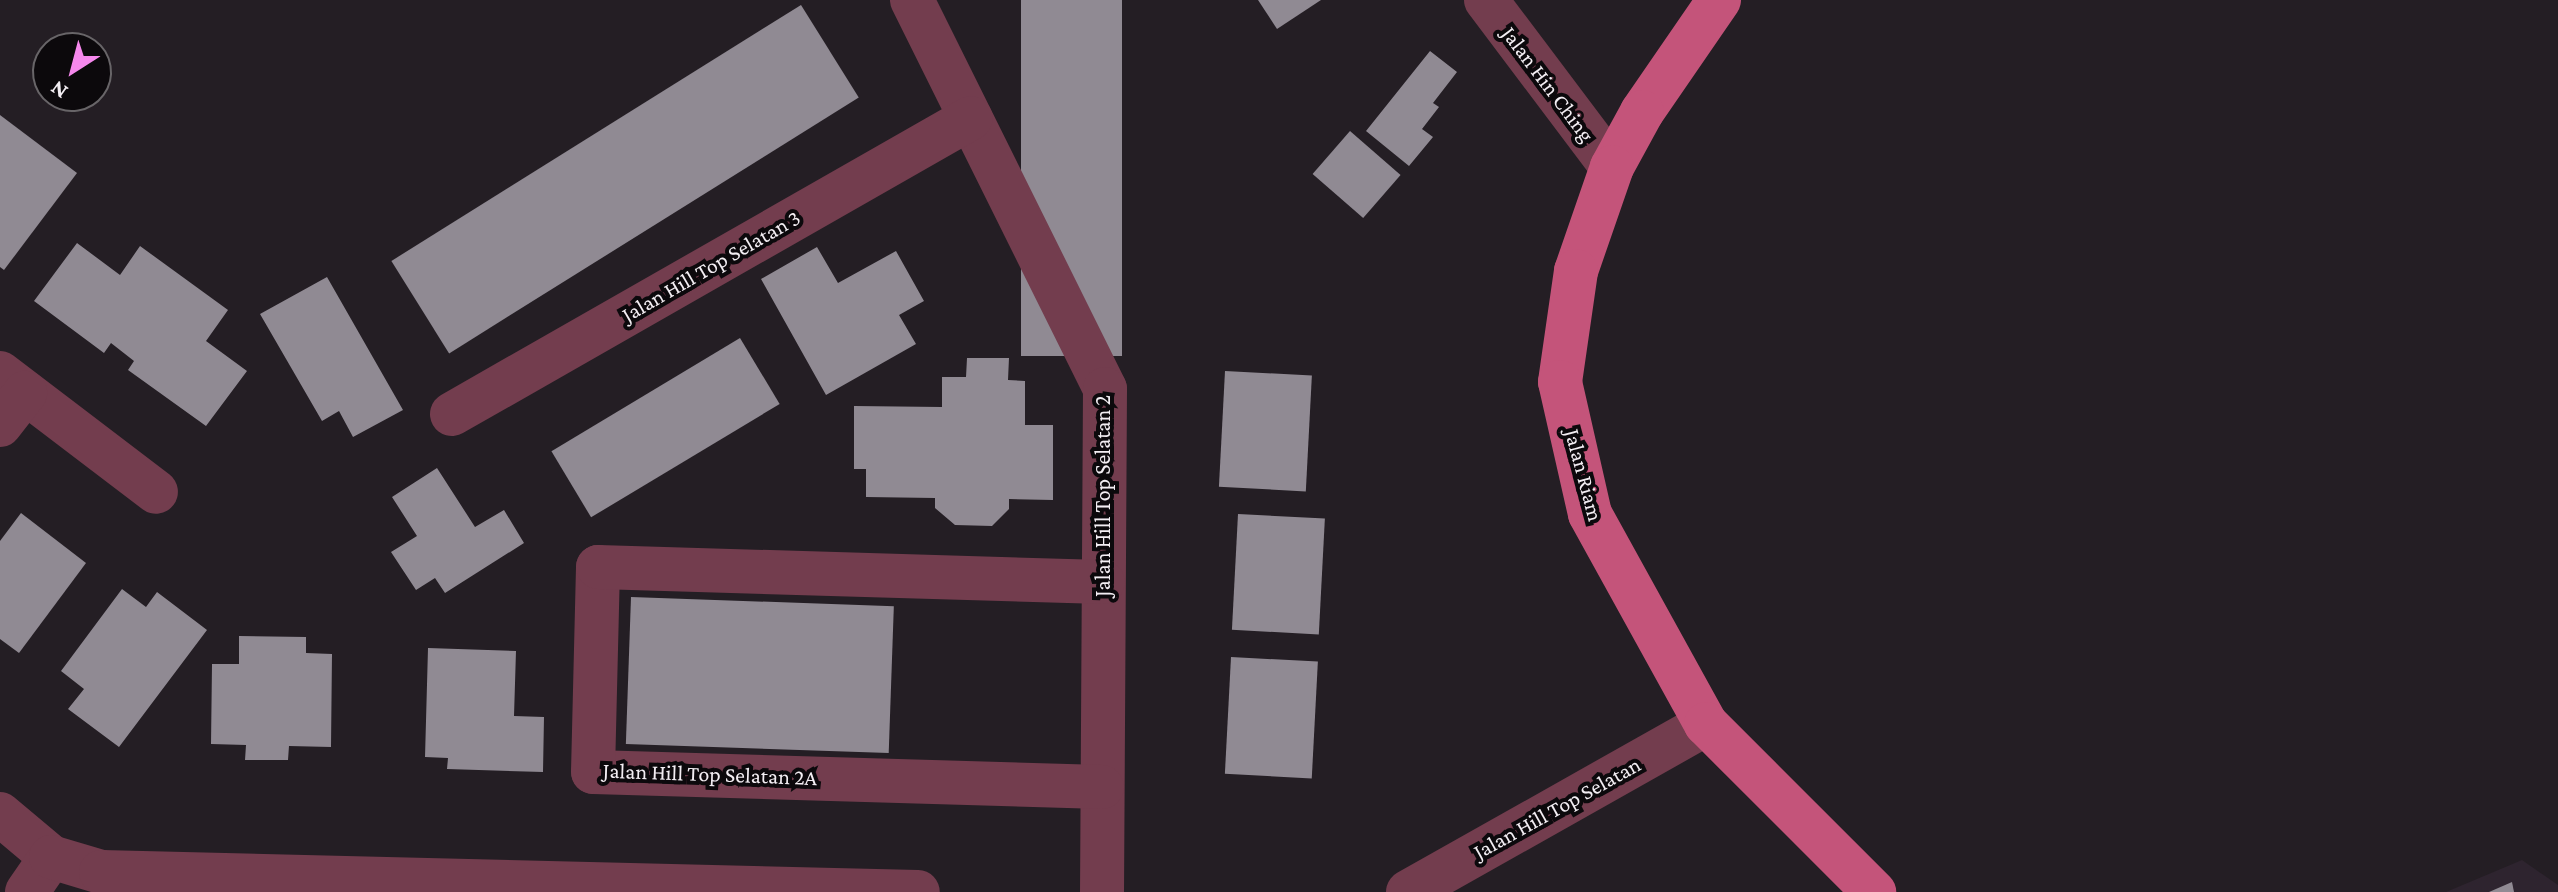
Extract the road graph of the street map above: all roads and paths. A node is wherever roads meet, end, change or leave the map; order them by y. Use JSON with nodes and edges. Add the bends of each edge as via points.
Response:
{"nodes":[{"id":1,"x":912,"y":0,"type":"edge"},
{"id":2,"x":1486,"y":0,"type":"edge"},
{"id":3,"x":1719,"y":0,"type":"edge"},
{"id":4,"x":971,"y":118,"type":"junction"},
{"id":5,"x":1612,"y":167,"type":"junction"},
{"id":6,"x":8,"y":397,"type":"edge"},
{"id":7,"x":452,"y":414,"type":"dead end"},
{"id":8,"x":156,"y":492,"type":"dead end"},
{"id":9,"x":1103,"y":582,"type":"junction"},
{"id":10,"x":1706,"y":724,"type":"junction"},
{"id":11,"x":1102,"y":787,"type":"junction"},
{"id":12,"x":0,"y":814,"type":"edge"},
{"id":13,"x":51,"y":857,"type":"junction"},
{"id":14,"x":27,"y":892,"type":"edge"},
{"id":15,"x":918,"y":892,"type":"edge"},
{"id":16,"x":1102,"y":892,"type":"edge"},
{"id":17,"x":1408,"y":892,"type":"edge"},
{"id":18,"x":1874,"y":892,"type":"edge"}],
"edges":[{"from":1,"to":4,"type":"street","name":"Jalan Hill Top Selatan 2"},
{"from":2,"to":5,"type":"street","name":"Jalan Hin Ching"},
{"from":3,"to":5,"type":"main road","name":"Jalan Riam","via":[[1642,112]]},
{"from":4,"to":7,"type":"street","name":"Jalan Hill Top Selatan 3"},
{"from":4,"to":9,"type":"street","name":"Jalan Hill Top Selatan 2","via":[[1105,389]]},
{"from":5,"to":10,"type":"main road","name":"Jalan Riam","via":[[1576,271],[1560,382],[1590,514]]},
{"from":6,"to":8,"type":"street"},
{"from":9,"to":11,"type":"street","name":"Jalan Hill Top Selatan 2"},
{"from":9,"to":11,"type":"street","name":"Jalan Hill Top Selatan 2A","via":[[598,567],[593,772]]},
{"from":10,"to":17,"type":"street","name":"Jalan Hill Top Selatan"},
{"from":10,"to":18,"type":"main road","name":"Jalan Riam"},
{"from":11,"to":16,"type":"street","name":"Jalan Hill Top Selatan 2"},
{"from":12,"to":13,"type":"street"},
{"from":13,"to":14,"type":"street"},
{"from":13,"to":15,"type":"street","via":[[101,872]]}]}
